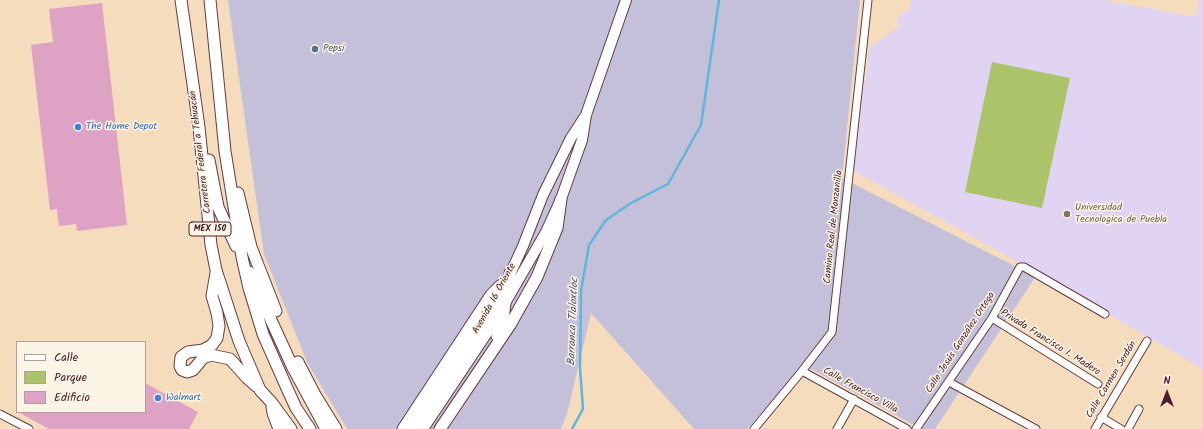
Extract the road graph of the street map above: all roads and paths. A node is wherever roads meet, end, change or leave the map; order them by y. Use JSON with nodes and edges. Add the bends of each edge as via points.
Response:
{"nodes":[{"id":1,"x":177,"y":0,"type":"edge"},
{"id":2,"x":181,"y":0,"type":"edge"},
{"id":3,"x":210,"y":0,"type":"edge"},
{"id":4,"x":626,"y":0,"type":"edge"},
{"id":5,"x":868,"y":0,"type":"edge"},
{"id":6,"x":182,"y":12,"type":"junction"},
{"id":7,"x":586,"y":115,"type":"junction"},
{"id":8,"x":199,"y":127,"type":"junction"},
{"id":9,"x":228,"y":168,"type":"junction"},
{"id":10,"x":561,"y":199,"type":"junction"},
{"id":11,"x":242,"y":257,"type":"junction"},
{"id":12,"x":216,"y":270,"type":"junction"},
{"id":13,"x":508,"y":278,"type":"junction"},
{"id":14,"x":505,"y":303,"type":"junction"},
{"id":15,"x":1105,"y":314,"type":"dead end"},
{"id":16,"x":992,"y":318,"type":"junction"},
{"id":17,"x":1147,"y":341,"type":"dead end"},
{"id":18,"x":802,"y":371,"type":"junction"},
{"id":19,"x":949,"y":382,"type":"junction"},
{"id":20,"x":1098,"y":384,"type":"dead end"},
{"id":21,"x":260,"y":390,"type":"junction"},
{"id":22,"x":854,"y":399,"type":"junction"},
{"id":23,"x":272,"y":403,"type":"junction"},
{"id":24,"x":1139,"y":409,"type":"dead end"},
{"id":25,"x":0,"y":414,"type":"edge"},
{"id":26,"x":1101,"y":417,"type":"junction"},
{"id":27,"x":28,"y":429,"type":"edge"},
{"id":28,"x":279,"y":429,"type":"edge"},
{"id":29,"x":291,"y":429,"type":"edge"},
{"id":30,"x":310,"y":429,"type":"edge"},
{"id":31,"x":326,"y":429,"type":"edge"},
{"id":32,"x":336,"y":429,"type":"edge"},
{"id":33,"x":403,"y":429,"type":"edge"},
{"id":34,"x":412,"y":429,"type":"edge"},
{"id":35,"x":423,"y":429,"type":"edge"},
{"id":36,"x":434,"y":429,"type":"edge"},
{"id":37,"x":440,"y":429,"type":"edge"},
{"id":38,"x":754,"y":429,"type":"edge"},
{"id":39,"x":837,"y":429,"type":"edge"},
{"id":40,"x":907,"y":429,"type":"edge"},
{"id":41,"x":916,"y":429,"type":"edge"},
{"id":42,"x":1036,"y":429,"type":"edge"},
{"id":43,"x":1094,"y":429,"type":"edge"},
{"id":44,"x":1121,"y":429,"type":"edge"},
{"id":45,"x":1128,"y":429,"type":"edge"}],
"edges":[{"from":1,"to":6,"type":"main road"},
{"from":2,"to":6,"type":"main road","name":"Carretera Federal a Tehuacán","number":"MEX 150"},
{"from":3,"to":9,"type":"main road","number":"MEX 150"},
{"from":4,"to":7,"type":"main road"},
{"from":5,"to":18,"type":"street","name":"Camino Real de Manzanilla","via":[[832,332]]},
{"from":6,"to":8,"type":"main road","name":"Carretera Federal a Tehuacán","number":"MEX 150"},
{"from":7,"to":10,"type":"main road","name":"Avenida 16 Oriente","via":[[582,140]]},
{"from":7,"to":13,"type":"main road","name":"Avenida 16 Oriente","via":[[571,138],[543,195]]},
{"from":8,"to":11,"type":"main road","via":[[208,155],[218,207]]},
{"from":8,"to":12,"type":"main road","name":"Carretera Federal a Tehuacán","number":"MEX 150","via":[[211,245]]},
{"from":9,"to":11,"type":"main road","number":"MEX 150"},
{"from":9,"to":32,"type":"main road","via":[[236,182],[255,260],[283,329],[309,384]]},
{"from":10,"to":14,"type":"main road","name":"Avenida 16 Oriente","via":[[546,232]]},
{"from":10,"to":37,"type":"main road","via":[[557,228],[537,277],[510,325]]},
{"from":11,"to":30,"type":"main road","number":"MEX 150","via":[[263,334],[296,408]]},
{"from":11,"to":31,"type":"main road","via":[[293,368]]},
{"from":12,"to":21,"type":"main road","name":"Carretera Federal a Tehuacán","number":"MEX 150","via":[[239,341]]},
{"from":12,"to":21,"type":"main road","via":[[212,296],[218,320],[217,338],[212,345],[203,350],[188,352],[181,357],[180,366],[187,372],[193,370],[203,358],[211,355],[230,359]]},
{"from":13,"to":14,"type":"main road"},
{"from":13,"to":33,"type":"main road","via":[[491,295]]},
{"from":13,"to":34,"type":"main road","name":"Avenida 16 Oriente","via":[[480,327]]},
{"from":14,"to":35,"type":"main road","name":"Avenida 16 Oriente"},
{"from":14,"to":36,"type":"main road","via":[[503,321],[495,340]]},
{"from":15,"to":16,"type":"street","name":"Calle Jesús González Ortega","via":[[1020,267]]},
{"from":16,"to":19,"type":"street","name":"Calle Jesús González Ortega"},
{"from":16,"to":20,"type":"street","name":"Privada Francisco I. Madero"},
{"from":17,"to":26,"type":"street","name":"Calle Carmen Serdán"},
{"from":18,"to":22,"type":"street","name":"Calle Francisco Villa"},
{"from":18,"to":38,"type":"street","name":"Camino Real de Manzanilla"},
{"from":19,"to":41,"type":"street","name":"Calle Jesús González Ortega"},
{"from":19,"to":42,"type":"street"},
{"from":21,"to":23,"type":"main road","name":"Carretera Federal a Tehuacán","number":"MEX 150"},
{"from":22,"to":39,"type":"street"},
{"from":22,"to":40,"type":"street","name":"Calle Francisco Villa"},
{"from":23,"to":28,"type":"main road"},
{"from":23,"to":29,"type":"main road","name":"Carretera Federal a Tehuacán","number":"MEX 150"},
{"from":24,"to":45,"type":"street"},
{"from":25,"to":27,"type":"street"},
{"from":26,"to":43,"type":"street","name":"Calle Carmen Serdán"},
{"from":26,"to":44,"type":"street"}]}
